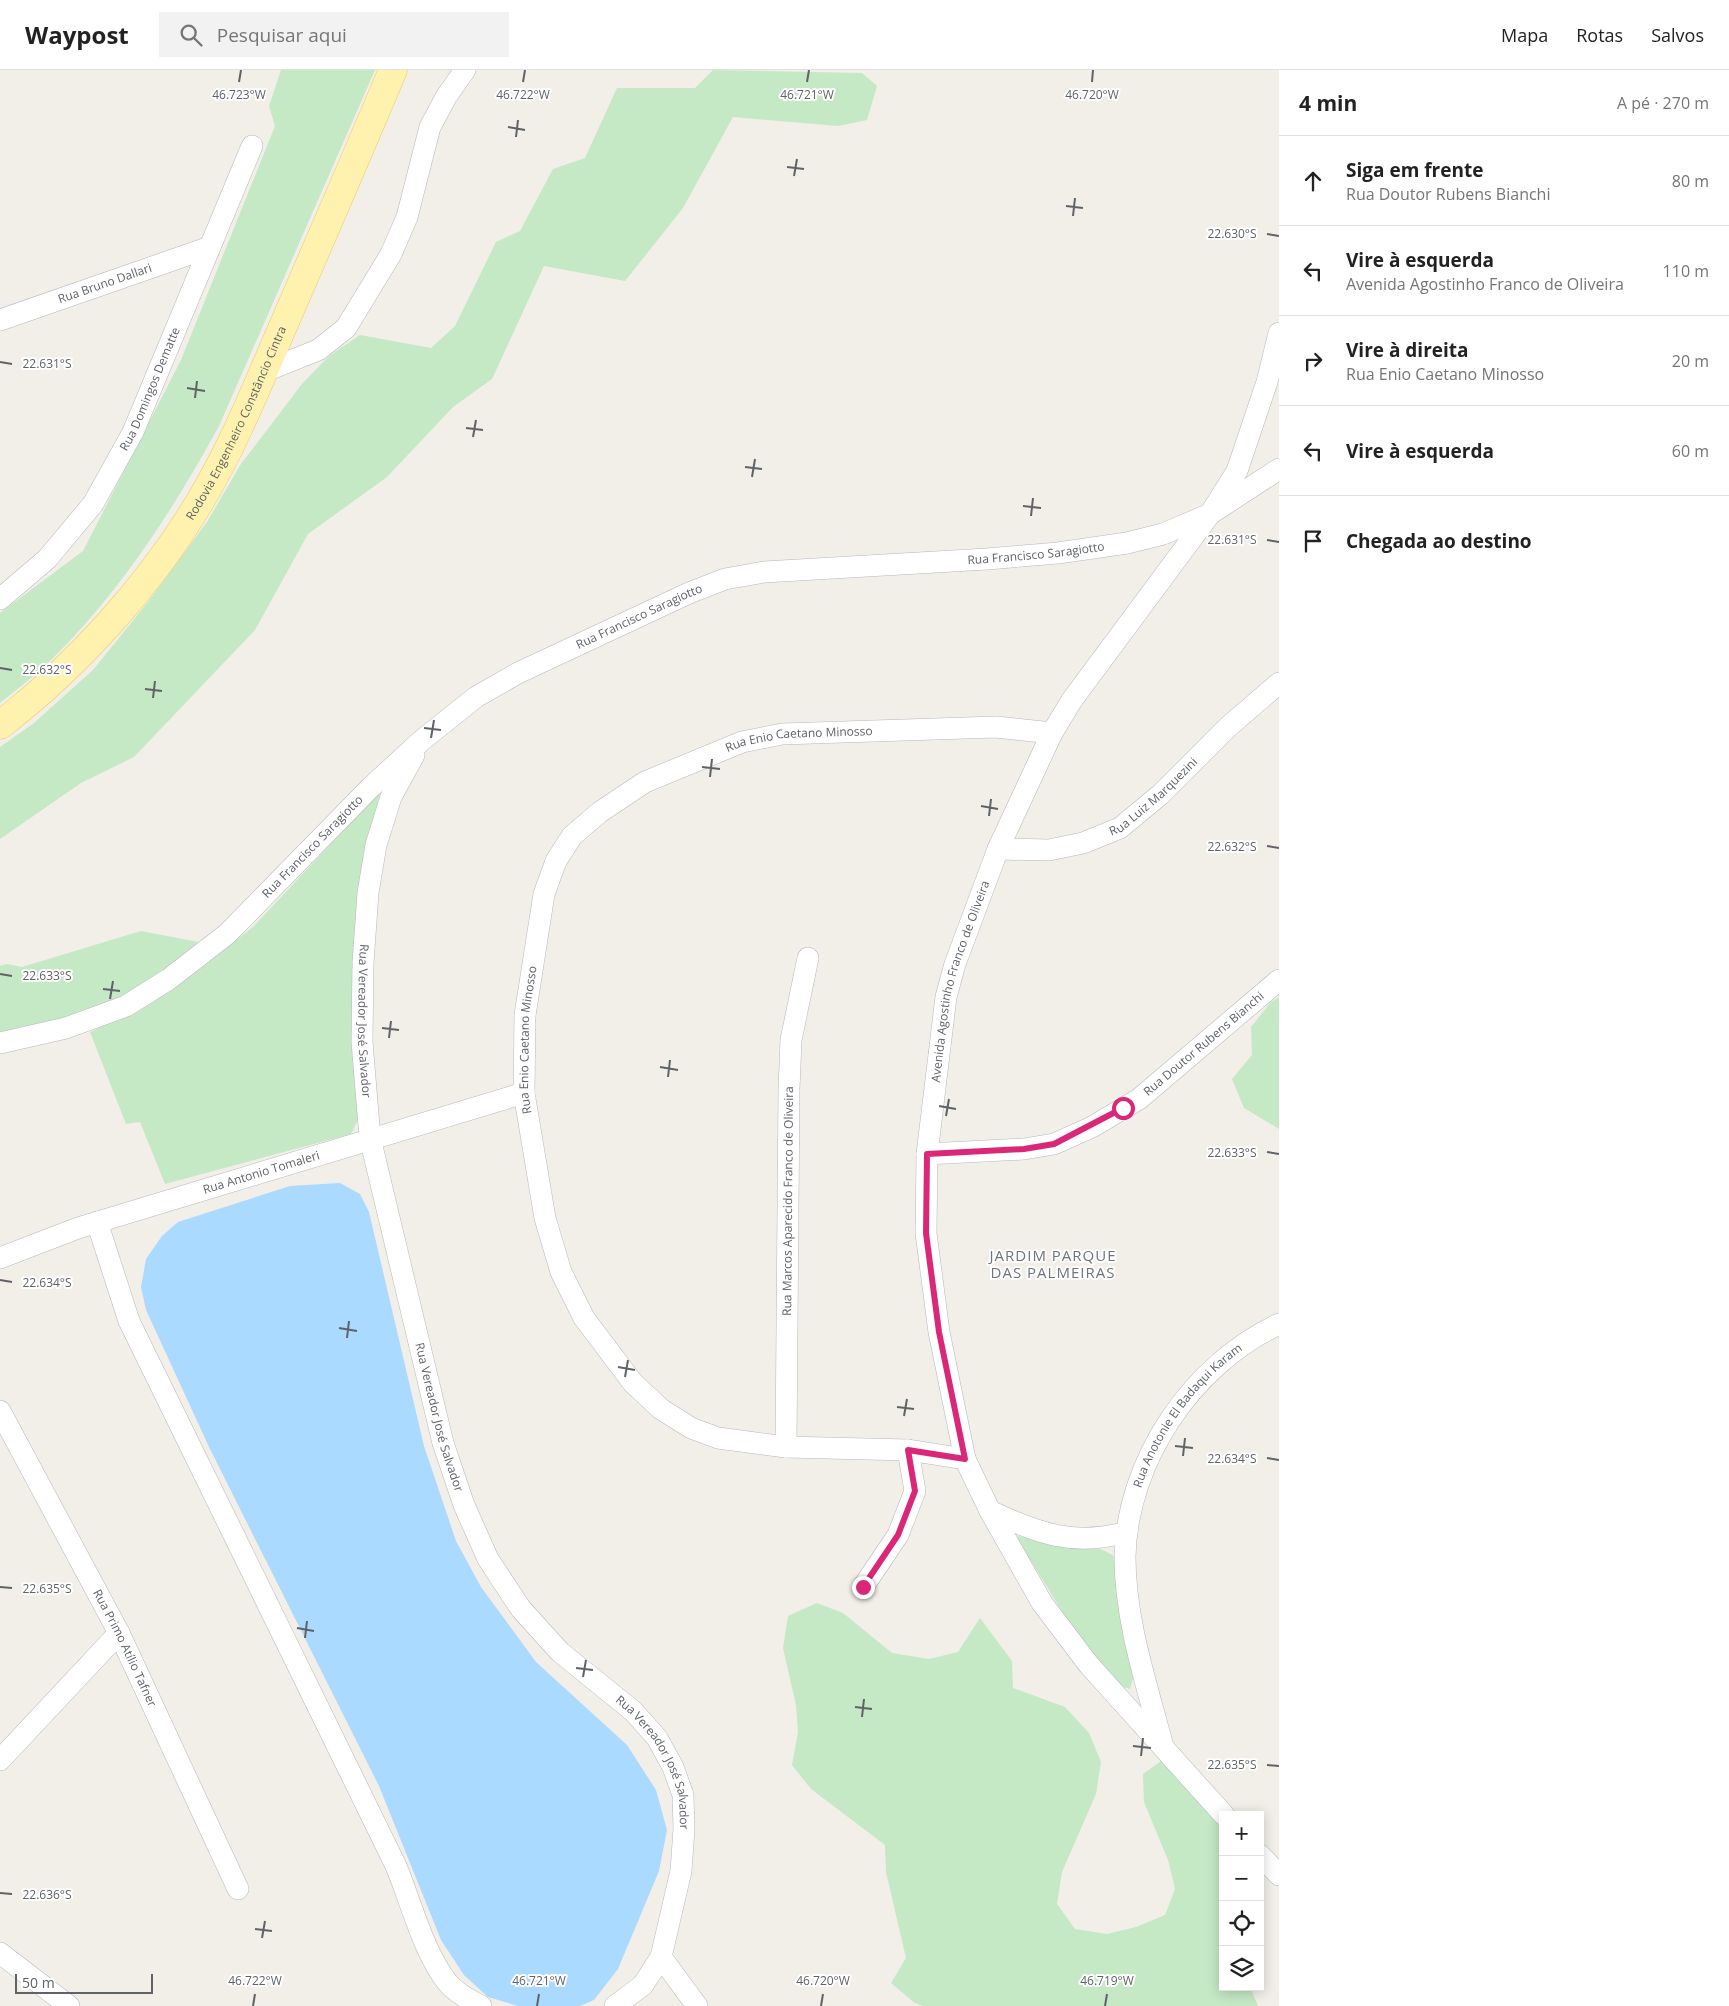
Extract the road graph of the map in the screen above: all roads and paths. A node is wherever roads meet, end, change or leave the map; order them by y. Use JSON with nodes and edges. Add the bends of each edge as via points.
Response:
{"nodes":[{"id":1,"x":394,"y":70,"type":"edge"},
{"id":2,"x":465,"y":70,"type":"edge"},
{"id":3,"x":252,"y":146,"type":"dead end"},
{"id":4,"x":210,"y":246,"type":"junction"},
{"id":5,"x":0,"y":320,"type":"edge"},
{"id":6,"x":1279,"y":332,"type":"edge"},
{"id":7,"x":263,"y":372,"type":"junction"},
{"id":8,"x":1279,"y":469,"type":"edge"},
{"id":9,"x":1210,"y":514,"type":"junction"},
{"id":10,"x":0,"y":599,"type":"edge"},
{"id":11,"x":1279,"y":683,"type":"edge"},
{"id":12,"x":0,"y":725,"type":"edge"},
{"id":13,"x":1052,"y":732,"type":"junction"},
{"id":14,"x":421,"y":741,"type":"junction"},
{"id":15,"x":998,"y":849,"type":"junction"},
{"id":16,"x":808,"y":958,"type":"dead end"},
{"id":17,"x":1279,"y":980,"type":"edge"},
{"id":18,"x":0,"y":1043,"type":"edge"},
{"id":19,"x":524,"y":1093,"type":"junction"},
{"id":20,"x":370,"y":1138,"type":"junction"},
{"id":21,"x":927,"y":1154,"type":"junction"},
{"id":22,"x":97,"y":1222,"type":"junction"},
{"id":23,"x":0,"y":1258,"type":"edge"},
{"id":24,"x":1279,"y":1324,"type":"edge"},
{"id":25,"x":0,"y":1410,"type":"edge"},
{"id":26,"x":786,"y":1447,"type":"junction"},
{"id":27,"x":908,"y":1450,"type":"junction"},
{"id":28,"x":965,"y":1459,"type":"junction"},
{"id":29,"x":990,"y":1510,"type":"junction"},
{"id":30,"x":1127,"y":1532,"type":"junction"},
{"id":31,"x":863,"y":1587,"type":"dead end"},
{"id":32,"x":119,"y":1633,"type":"junction"},
{"id":33,"x":1163,"y":1748,"type":"junction"},
{"id":34,"x":0,"y":1760,"type":"edge"},
{"id":35,"x":1220,"y":1811,"type":"edge"},
{"id":36,"x":1261,"y":1856,"type":"edge"},
{"id":37,"x":1279,"y":1876,"type":"edge"},
{"id":38,"x":238,"y":1889,"type":"dead end"},
{"id":39,"x":0,"y":1954,"type":"edge"},
{"id":40,"x":661,"y":1958,"type":"junction"},
{"id":41,"x":69,"y":2006,"type":"edge"},
{"id":42,"x":481,"y":2006,"type":"edge"},
{"id":43,"x":615,"y":2006,"type":"edge"},
{"id":44,"x":697,"y":2006,"type":"edge"}],
"edges":[{"from":1,"to":7,"type":"main road","name":"Rodovia Engenheiro Constâncio Cintra"},
{"from":2,"to":7,"type":"street","via":[[430,127],[407,217],[391,254],[346,328],[318,350]]},
{"from":3,"to":4,"type":"street","name":"Rua Domingos Dematte"},
{"from":4,"to":5,"type":"street","name":"Rua Bruno Dallari"},
{"from":4,"to":10,"type":"street","name":"Rua Domingos Dematte","via":[[133,432],[94,504],[47,559]]},
{"from":6,"to":9,"type":"street","via":[[1267,382],[1237,471]]},
{"from":7,"to":12,"type":"main road","name":"Rodovia Engenheiro Constâncio Cintra","via":[[214,477],[157,565],[54,679]]},
{"from":8,"to":9,"type":"street"},
{"from":9,"to":13,"type":"street","name":"Avenida Agostinho Franco de Oliveira","via":[[1098,663]]},
{"from":9,"to":14,"type":"street","name":"Rua Francisco Saragiotto","via":[[1163,534],[1058,553],[764,572],[726,579],[518,673],[476,697]]},
{"from":11,"to":15,"type":"street","name":"Rua Luiz Marquezini","via":[[1228,727],[1161,794],[1120,828],[1083,843],[1049,850]]},
{"from":13,"to":15,"type":"street","name":"Avenida Agostinho Franco de Oliveira"},
{"from":13,"to":19,"type":"street","name":"Rua Enio Caetano Minosso","via":[[996,727],[782,734],[742,742],[646,782],[600,812],[572,836],[556,861],[544,894],[525,1015]]},
{"from":14,"to":18,"type":"street","name":"Rua Francisco Saragiotto","via":[[370,787],[226,934],[169,978],[118,1009],[66,1028]]},
{"from":14,"to":20,"type":"street","name":"Rua Vereador José Salvador","via":[[391,797],[376,845],[368,893],[362,1042]]},
{"from":15,"to":21,"type":"street","name":"Avenida Agostinho Franco de Oliveira","via":[[946,996]]},
{"from":16,"to":26,"type":"street","name":"Rua Marcos Aparecido Franco de Oliveira","via":[[791,1040]]},
{"from":17,"to":21,"type":"street","name":"Rua Doutor Rubens Bianchi","via":[[1139,1100],[1092,1127],[1054,1144],[1024,1149]]},
{"from":19,"to":20,"type":"street","name":"Rua Antonio Tomaleri"},
{"from":19,"to":26,"type":"street","name":"Rua Enio Caetano Minosso","via":[[545,1218],[561,1272],[589,1326],[633,1383],[661,1409],[691,1428],[718,1438]]},
{"from":20,"to":22,"type":"street","name":"Rua Antonio Tomaleri"},
{"from":20,"to":40,"type":"street","name":"Rua Vereador José Salvador","via":[[443,1443],[464,1505],[488,1559],[521,1609],[560,1652],[633,1710],[658,1738],[680,1785],[684,1829],[681,1871]]},
{"from":21,"to":28,"type":"street","name":"Avenida Agostinho Franco de Oliveira","via":[[926,1233],[939,1332]]},
{"from":22,"to":23,"type":"street","name":"Rua Antonio Tomaleri"},
{"from":22,"to":42,"type":"street","via":[[129,1321],[396,1866],[433,1960],[448,1983]]},
{"from":24,"to":30,"type":"street","name":"Rua Anotonie El Badaqui Karam","via":[[1225,1356],[1190,1392],[1161,1432],[1138,1487]]},
{"from":25,"to":32,"type":"street","name":"Rua Primo Atílio Tafner"},
{"from":26,"to":27,"type":"street","name":"Rua Enio Caetano Minosso"},
{"from":27,"to":28,"type":"street","name":"Rua Enio Caetano Minosso"},
{"from":27,"to":31,"type":"street","via":[[915,1491],[898,1535]]},
{"from":28,"to":29,"type":"street","name":"Avenida Agostinho Franco de Oliveira"},
{"from":29,"to":30,"type":"street","via":[[1028,1529],[1054,1536],[1104,1538]]},
{"from":29,"to":33,"type":"street","name":"Avenida Agostinho Franco de Oliveira","via":[[1042,1603],[1089,1665]]},
{"from":30,"to":33,"type":"street","name":"Rua Anotonie El Badaqui Karam","via":[[1128,1603],[1136,1648]]},
{"from":32,"to":34,"type":"street"},
{"from":32,"to":38,"type":"street","name":"Rua Primo Atílio Tafner"},
{"from":33,"to":35,"type":"street","name":"Avenida Agostinho Franco de Oliveira"},
{"from":36,"to":37,"type":"street"},
{"from":39,"to":41,"type":"street"},
{"from":40,"to":43,"type":"street","name":"Rua Vereador José Salvador","via":[[643,1985]]},
{"from":40,"to":44,"type":"street"}]}
